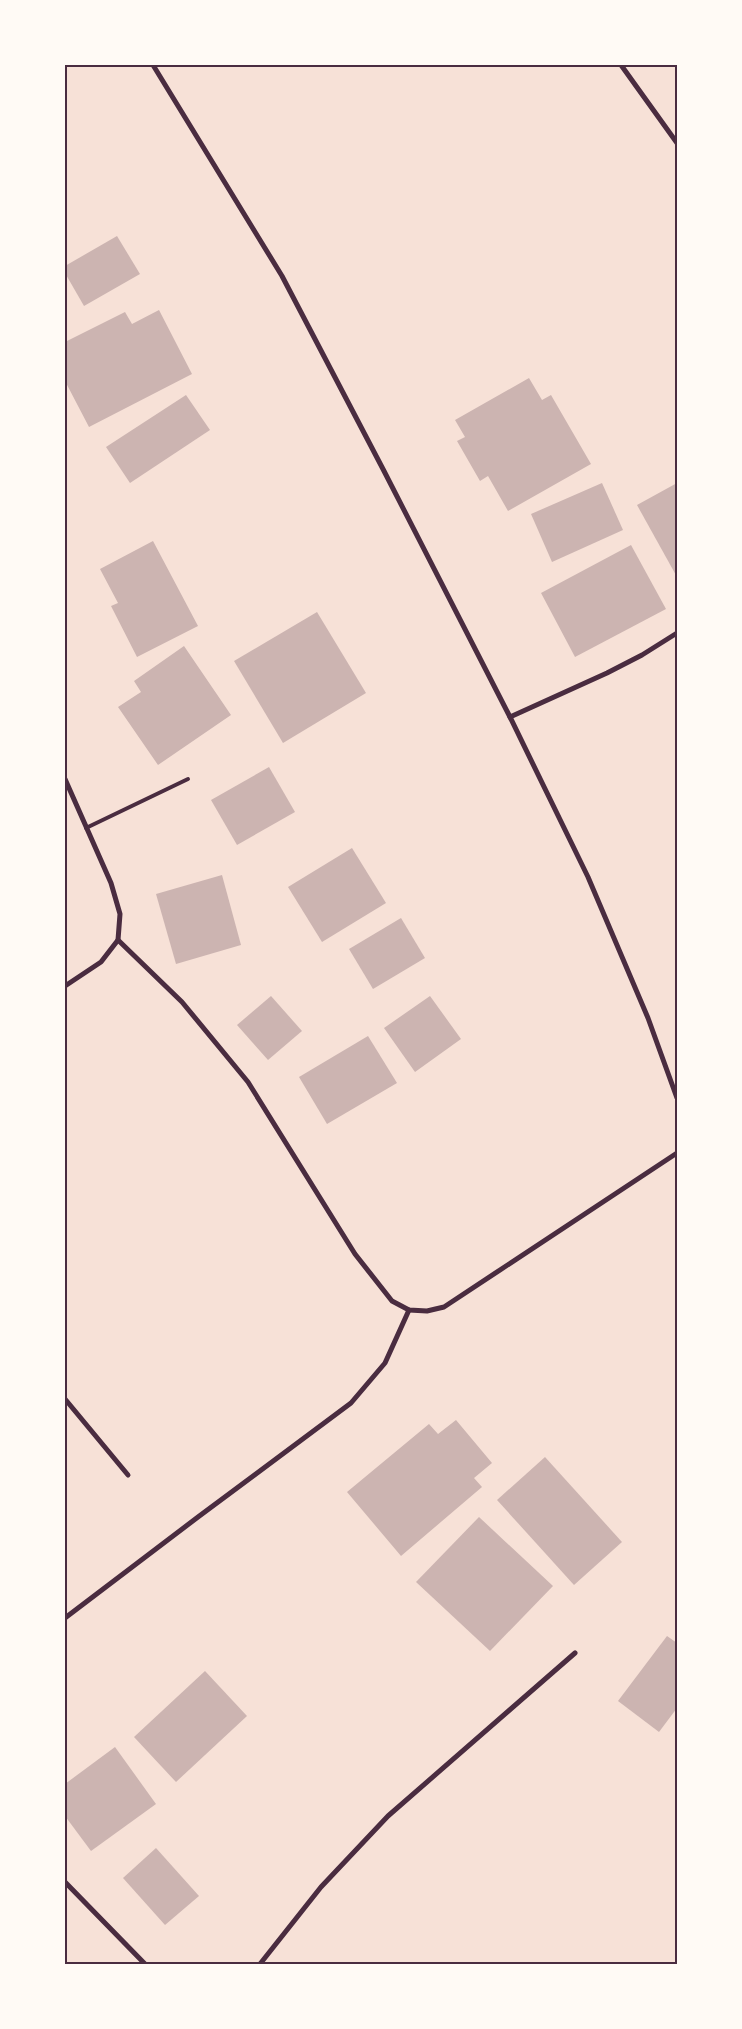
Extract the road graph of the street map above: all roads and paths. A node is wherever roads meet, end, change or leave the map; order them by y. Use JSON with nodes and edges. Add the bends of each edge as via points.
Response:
{"nodes":[{"id":1,"x":153,"y":65,"type":"edge"},
{"id":2,"x":621,"y":65,"type":"edge"},
{"id":3,"x":677,"y":143,"type":"edge"},
{"id":4,"x":677,"y":633,"type":"edge"},
{"id":5,"x":510,"y":717,"type":"junction"},
{"id":6,"x":65,"y":779,"type":"edge"},
{"id":7,"x":188,"y":779,"type":"dead end"},
{"id":8,"x":86,"y":828,"type":"junction"},
{"id":9,"x":118,"y":940,"type":"junction"},
{"id":10,"x":65,"y":986,"type":"edge"},
{"id":11,"x":677,"y":1098,"type":"edge"},
{"id":12,"x":677,"y":1154,"type":"edge"},
{"id":13,"x":410,"y":1310,"type":"junction"},
{"id":14,"x":65,"y":1398,"type":"edge"},
{"id":15,"x":128,"y":1475,"type":"dead end"},
{"id":16,"x":65,"y":1618,"type":"edge"},
{"id":17,"x":575,"y":1653,"type":"dead end"},
{"id":18,"x":65,"y":1882,"type":"edge"},
{"id":19,"x":145,"y":1964,"type":"edge"},
{"id":20,"x":260,"y":1964,"type":"edge"}],
"edges":[{"from":1,"to":5,"type":"street","via":[[282,276]]},
{"from":2,"to":3,"type":"street"},
{"from":4,"to":5,"type":"street","via":[[607,673]]},
{"from":5,"to":11,"type":"street","via":[[588,877],[648,1018]]},
{"from":6,"to":8,"type":"street"},
{"from":7,"to":8,"type":"lane"},
{"from":8,"to":9,"type":"street","via":[[111,883],[120,914]]},
{"from":9,"to":10,"type":"street","via":[[101,962]]},
{"from":9,"to":13,"type":"street","via":[[182,1002],[248,1082],[355,1254],[392,1301]]},
{"from":12,"to":13,"type":"street","via":[[444,1307]]},
{"from":13,"to":16,"type":"street","via":[[385,1364],[351,1403]]},
{"from":14,"to":15,"type":"street"},
{"from":17,"to":20,"type":"street","via":[[388,1816],[321,1886]]},
{"from":18,"to":19,"type":"street"}]}
